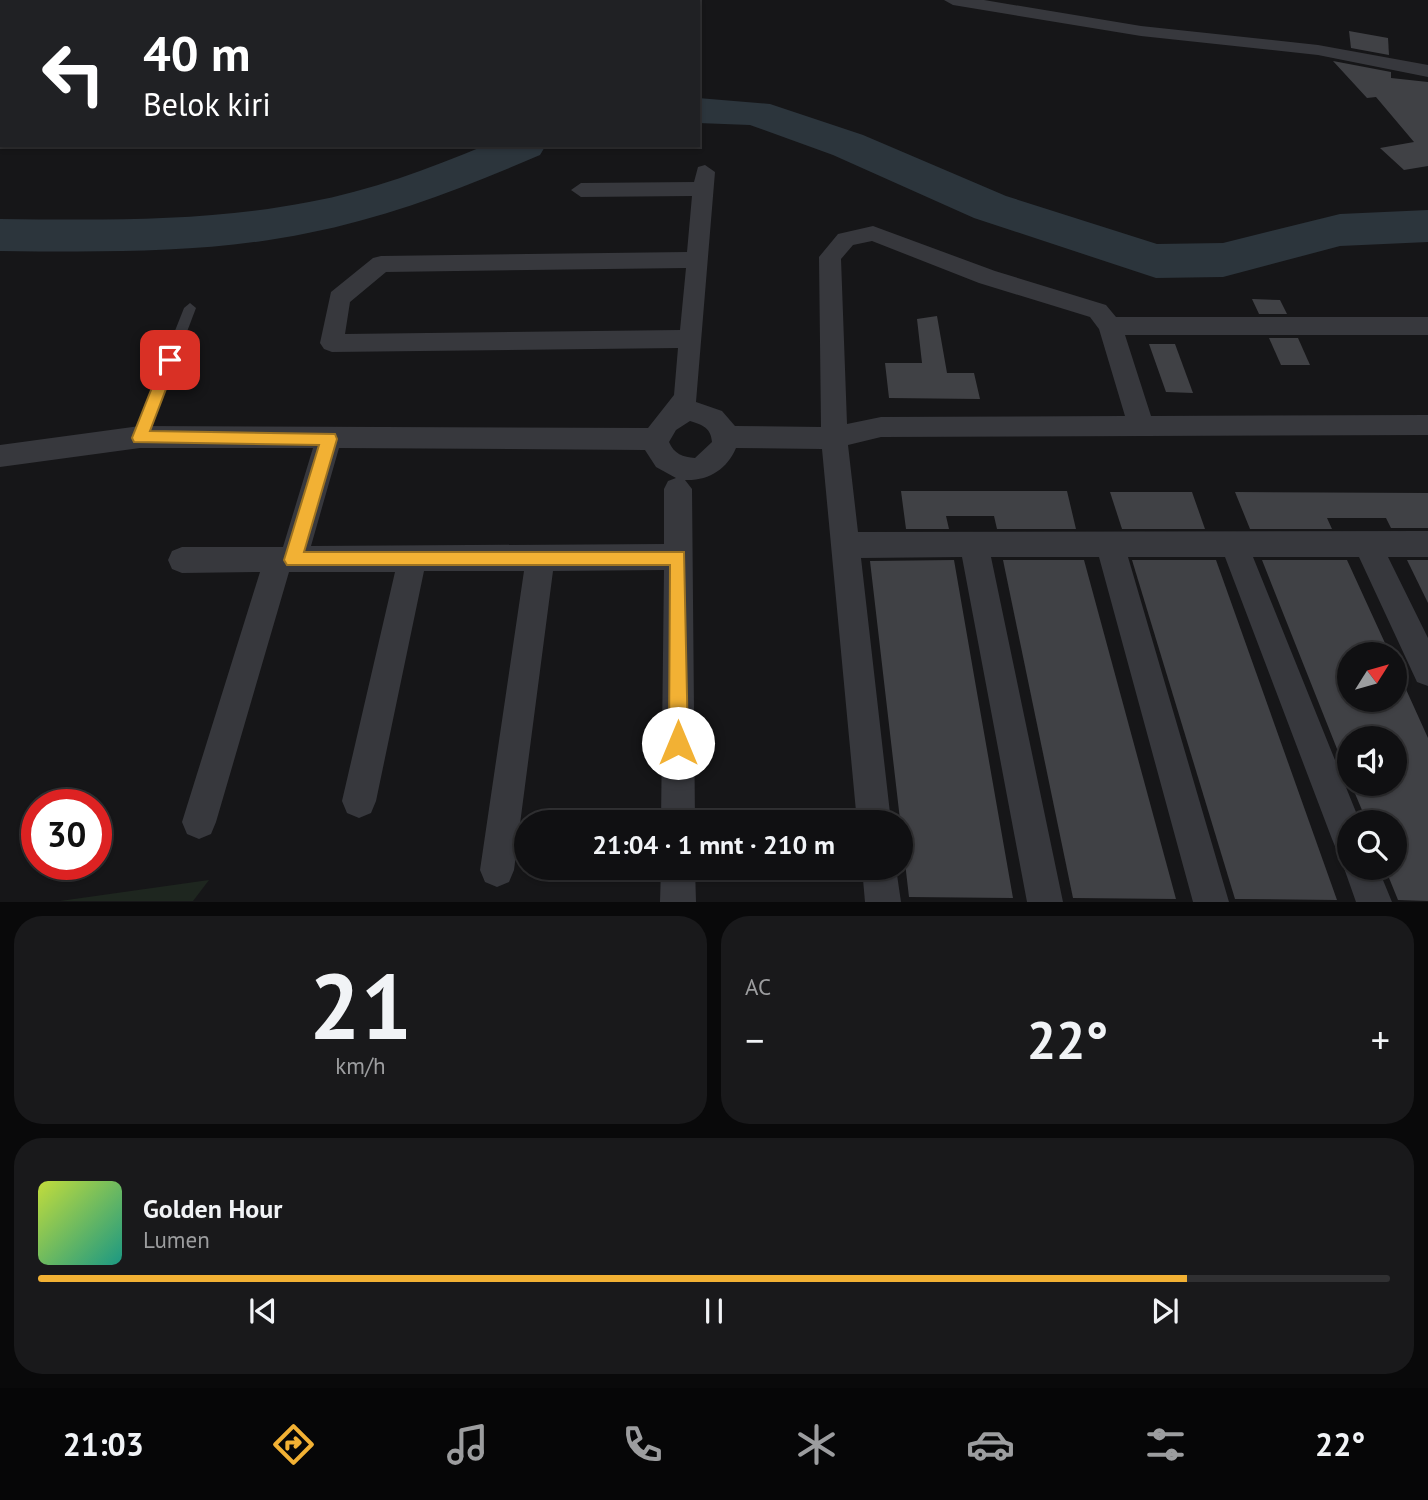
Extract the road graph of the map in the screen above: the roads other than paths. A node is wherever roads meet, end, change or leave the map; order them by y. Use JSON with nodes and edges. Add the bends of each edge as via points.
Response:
{"nodes":[{"id":1,"x":953,"y":0,"type":"edge"},
{"id":2,"x":1428,"y":71,"type":"edge"},
{"id":3,"x":704,"y":181,"type":"joint"},
{"id":4,"x":581,"y":190,"type":"dead end"},
{"id":5,"x":696,"y":260,"type":"junction"},
{"id":6,"x":190,"y":308,"type":"dead end"},
{"id":7,"x":1110,"y":326,"type":"junction"},
{"id":8,"x":1428,"y":326,"type":"edge"},
{"id":9,"x":689,"y":339,"type":"junction"},
{"id":10,"x":674,"y":415,"type":"junction"},
{"id":11,"x":1428,"y":425,"type":"edge"},
{"id":12,"x":1141,"y":426,"type":"junction"},
{"id":13,"x":727,"y":437,"type":"junction"},
{"id":14,"x":140,"y":438,"type":"junction"},
{"id":15,"x":834,"y":438,"type":"junction"},
{"id":16,"x":329,"y":439,"type":"junction"},
{"id":17,"x":656,"y":439,"type":"junction"},
{"id":18,"x":0,"y":456,"type":"edge"},
{"id":19,"x":678,"y":489,"type":"dead end"},
{"id":20,"x":1234,"y":544,"type":"junction"},
{"id":21,"x":1367,"y":544,"type":"junction"},
{"id":22,"x":1428,"y":544,"type":"edge"},
{"id":23,"x":845,"y":545,"type":"junction"},
{"id":24,"x":974,"y":545,"type":"junction"},
{"id":25,"x":1110,"y":545,"type":"junction"},
{"id":26,"x":678,"y":557,"type":"junction"},
{"id":27,"x":540,"y":558,"type":"junction"},
{"id":28,"x":412,"y":559,"type":"junction"},
{"id":29,"x":181,"y":560,"type":"dead end"},
{"id":30,"x":286,"y":560,"type":"junction"},
{"id":31,"x":1428,"y":671,"type":"edge"},
{"id":32,"x":359,"y":801,"type":"dead end"},
{"id":33,"x":678,"y":810,"type":"edge"},
{"id":34,"x":873,"y":810,"type":"edge"},
{"id":35,"x":1338,"y":810,"type":"edge"},
{"id":36,"x":199,"y":822,"type":"dead end"},
{"id":37,"x":497,"y":870,"type":"dead end"},
{"id":38,"x":678,"y":880,"type":"edge"},
{"id":39,"x":880,"y":880,"type":"edge"},
{"id":40,"x":1365,"y":880,"type":"edge"},
{"id":41,"x":678,"y":901,"type":"edge"},
{"id":42,"x":883,"y":901,"type":"edge"},
{"id":43,"x":1045,"y":901,"type":"edge"},
{"id":44,"x":1211,"y":901,"type":"edge"},
{"id":45,"x":1374,"y":901,"type":"edge"}],
"edges":[{"from":1,"to":2,"type":"street","via":[[1141,31],[1331,52]]},
{"from":3,"to":4,"type":"street"},
{"from":3,"to":5,"type":"street"},
{"from":5,"to":9,"type":"street"},
{"from":5,"to":9,"type":"street","via":[[381,264],[339,298],[332,343]]},
{"from":6,"to":14,"type":"lane"},
{"from":7,"to":8,"type":"street"},
{"from":7,"to":12,"type":"street"},
{"from":7,"to":15,"type":"street","via":[[1098,311],[987,277],[873,233],[846,239],[830,257]]},
{"from":9,"to":10,"type":"street","via":[[686,397]]},
{"from":10,"to":13,"type":"street","via":[[708,414],[721,424]]},
{"from":10,"to":17,"type":"street","via":[[662,425]]},
{"from":11,"to":12,"type":"street"},
{"from":12,"to":15,"type":"street","via":[[881,427]]},
{"from":13,"to":15,"type":"street"},
{"from":13,"to":17,"type":"street","via":[[718,459],[692,469],[666,460]]},
{"from":14,"to":16,"type":"street"},
{"from":14,"to":18,"type":"street"},
{"from":15,"to":23,"type":"street"},
{"from":16,"to":17,"type":"street"},
{"from":16,"to":30,"type":"street"},
{"from":19,"to":26,"type":"street"},
{"from":20,"to":21,"type":"street"},
{"from":20,"to":25,"type":"street"},
{"from":20,"to":35,"type":"street"},
{"from":21,"to":22,"type":"street"},
{"from":21,"to":31,"type":"street"},
{"from":23,"to":24,"type":"street"},
{"from":23,"to":34,"type":"street"},
{"from":24,"to":25,"type":"street"},
{"from":24,"to":43,"type":"street"},
{"from":25,"to":44,"type":"street"},
{"from":26,"to":27,"type":"street"},
{"from":26,"to":33,"type":"street"},
{"from":27,"to":28,"type":"street"},
{"from":27,"to":37,"type":"street"},
{"from":28,"to":30,"type":"street"},
{"from":28,"to":32,"type":"street"},
{"from":29,"to":30,"type":"street"},
{"from":30,"to":36,"type":"street"},
{"from":38,"to":41,"type":"street"},
{"from":39,"to":42,"type":"street"},
{"from":40,"to":45,"type":"street"}]}
